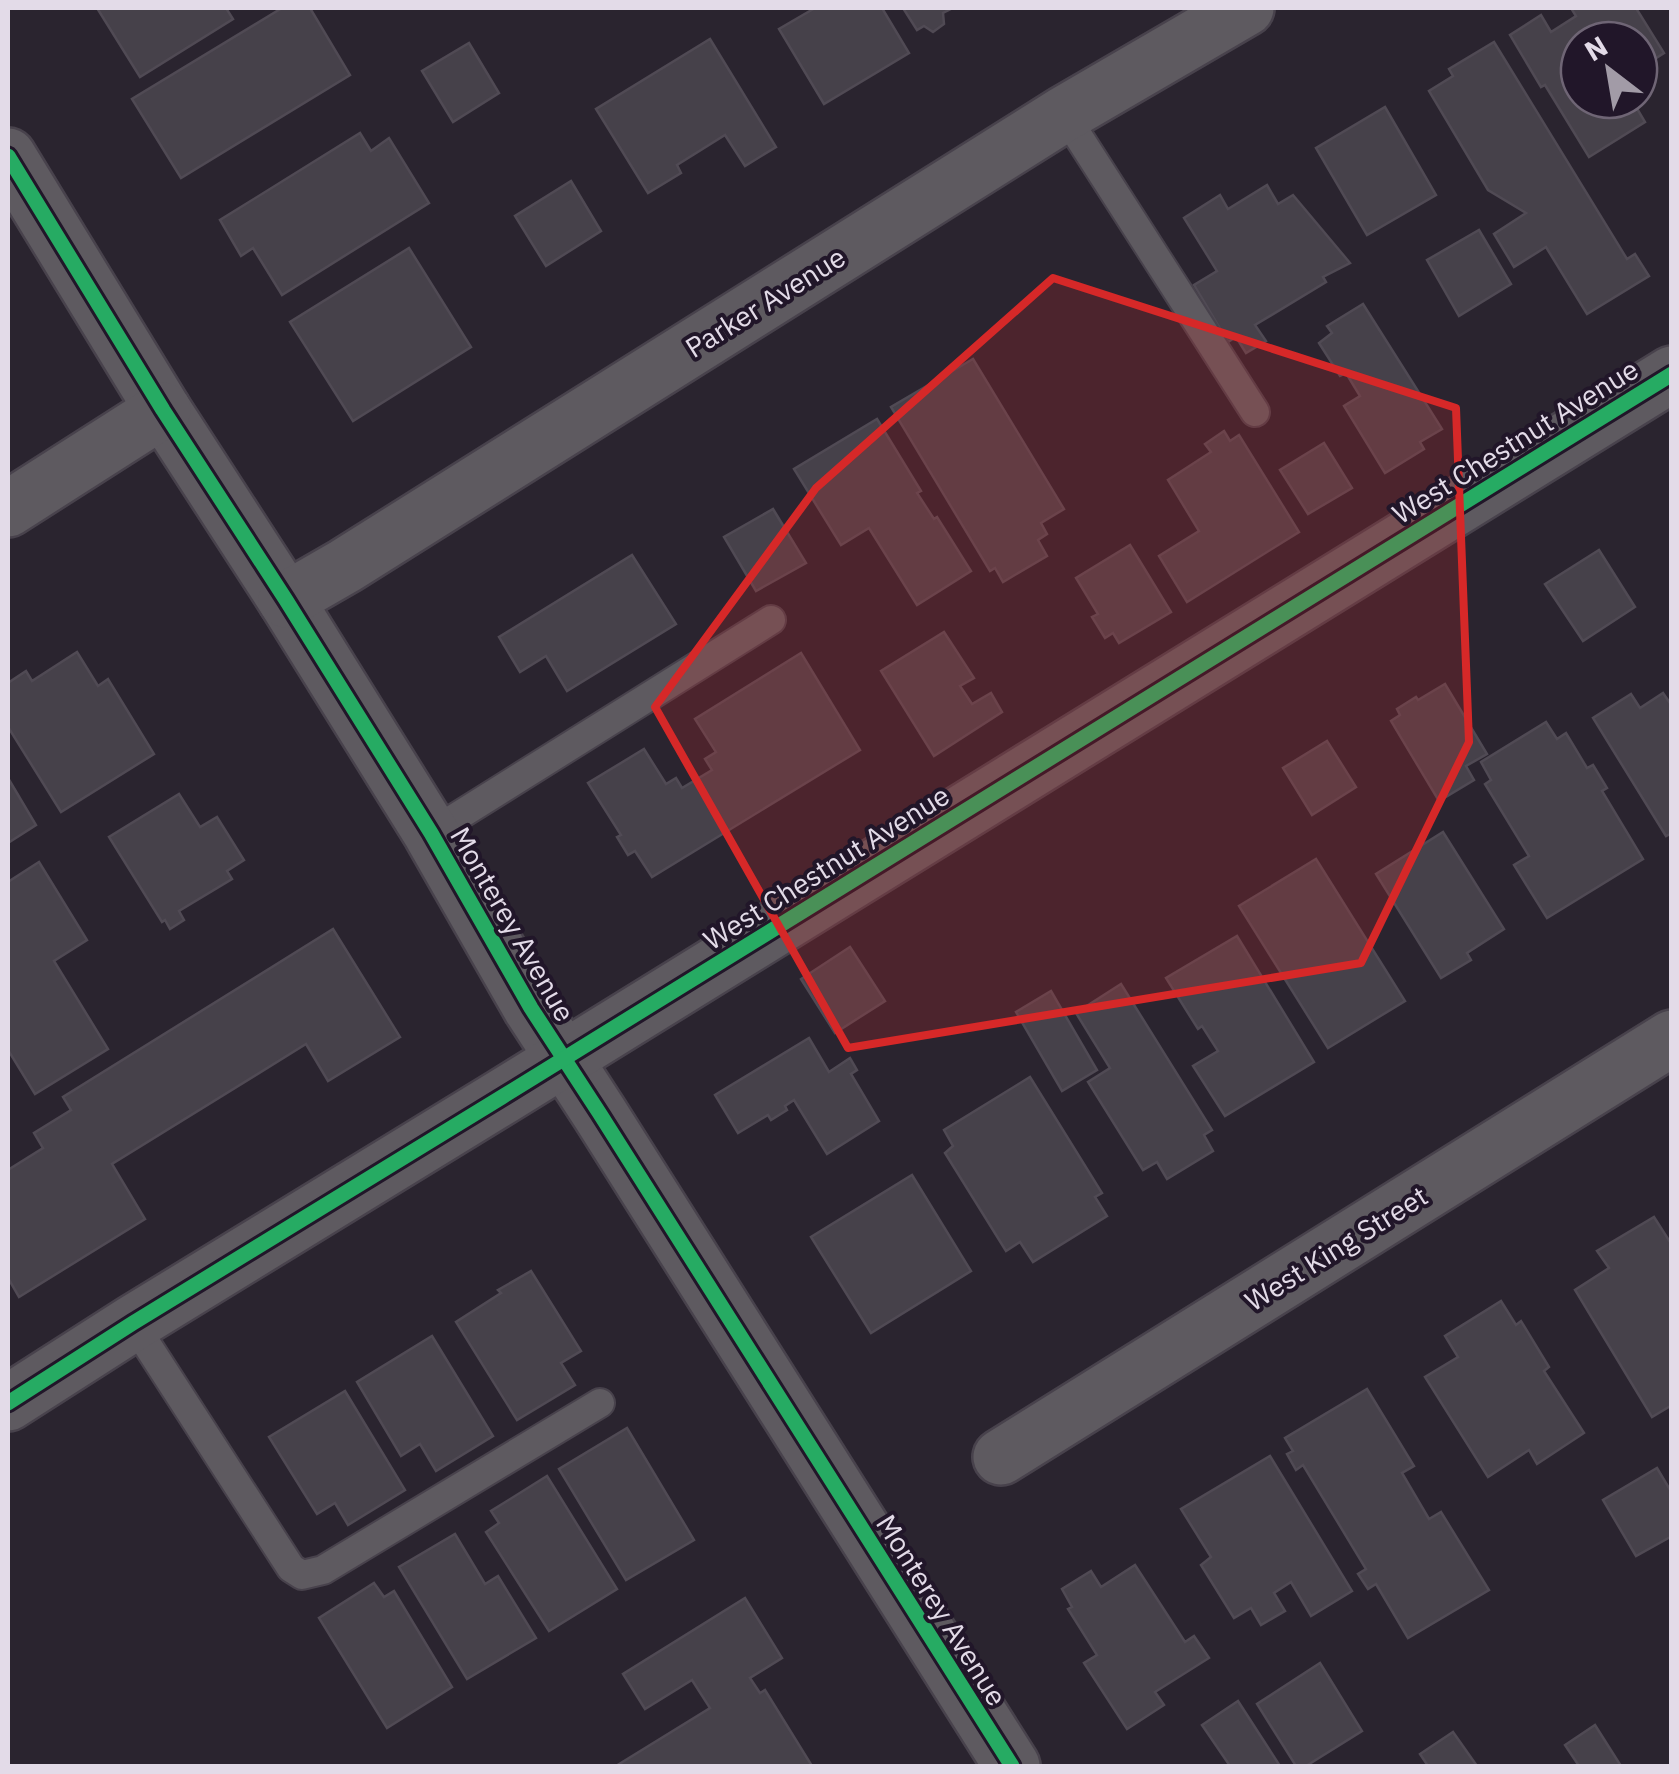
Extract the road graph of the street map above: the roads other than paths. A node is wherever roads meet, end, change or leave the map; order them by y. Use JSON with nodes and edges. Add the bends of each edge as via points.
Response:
{"nodes":[{"id":1,"x":1246,"y":8,"type":"edge"},
{"id":2,"x":1064,"y":114,"type":"junction"},
{"id":3,"x":8,"y":156,"type":"edge"},
{"id":4,"x":1672,"y":374,"type":"edge"},
{"id":5,"x":163,"y":410,"type":"junction"},
{"id":6,"x":1255,"y":412,"type":"dead end"},
{"id":7,"x":8,"y":509,"type":"edge"},
{"id":8,"x":286,"y":600,"type":"junction"},
{"id":9,"x":771,"y":620,"type":"dead end"},
{"id":10,"x":431,"y":833,"type":"junction"},
{"id":11,"x":1672,"y":1038,"type":"edge"},
{"id":12,"x":563,"y":1058,"type":"junction"},
{"id":13,"x":133,"y":1322,"type":"junction"},
{"id":14,"x":600,"y":1402,"type":"dead end"},
{"id":15,"x":8,"y":1404,"type":"edge"},
{"id":16,"x":1001,"y":1458,"type":"dead end"},
{"id":17,"x":1012,"y":1766,"type":"edge"}],
"edges":[{"from":1,"to":2,"type":"street","name":"Parker Avenue"},
{"from":2,"to":6,"type":"lane"},
{"from":2,"to":8,"type":"street","name":"Parker Avenue"},
{"from":3,"to":5,"type":"street","name":"Monterey Avenue"},
{"from":4,"to":12,"type":"street","name":"West Chestnut Avenue"},
{"from":5,"to":7,"type":"street"},
{"from":5,"to":8,"type":"street","name":"Monterey Avenue"},
{"from":8,"to":10,"type":"street","name":"Monterey Avenue"},
{"from":9,"to":10,"type":"lane"},
{"from":10,"to":12,"type":"street","name":"Monterey Avenue"},
{"from":11,"to":16,"type":"street","name":"West King Street"},
{"from":12,"to":13,"type":"street","name":"West Chestnut Avenue"},
{"from":12,"to":17,"type":"street","name":"Monterey Avenue"},
{"from":13,"to":14,"type":"lane","via":[[291,1568],[302,1575],[323,1570]]},
{"from":13,"to":15,"type":"street","name":"West Chestnut Avenue"}]}
